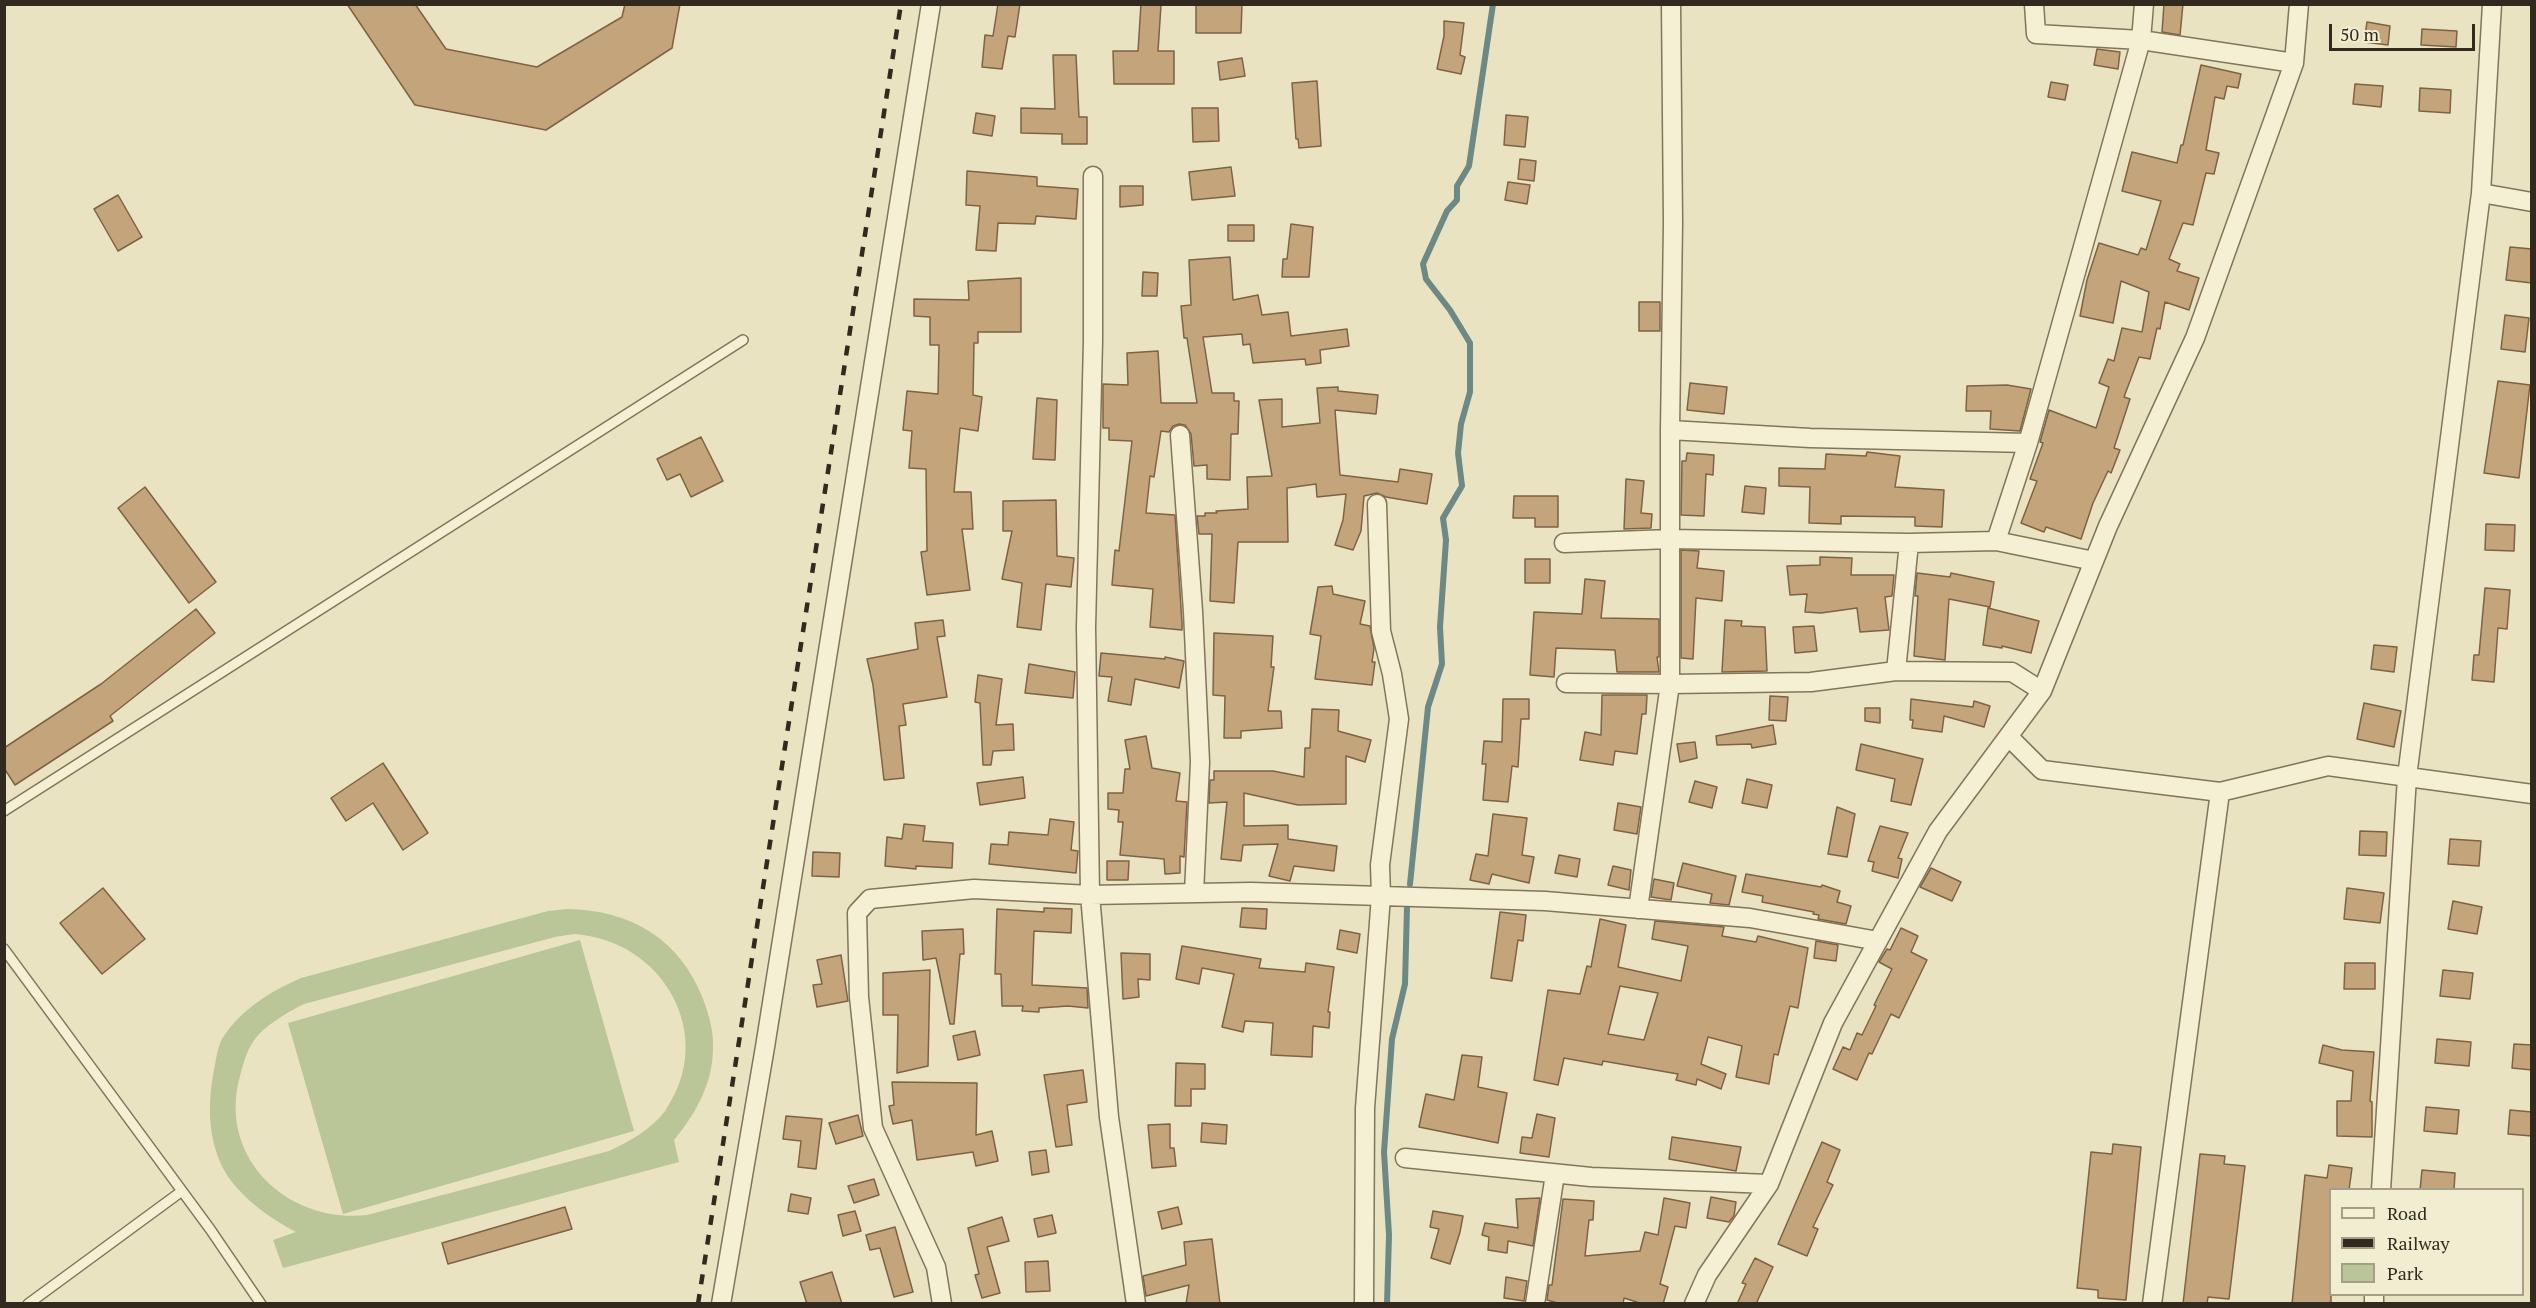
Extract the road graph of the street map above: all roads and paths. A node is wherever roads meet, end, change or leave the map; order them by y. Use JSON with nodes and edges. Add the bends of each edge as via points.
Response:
{"nodes":[{"id":1,"x":931,"y":4,"type":"edge"},
{"id":2,"x":1671,"y":4,"type":"edge"},
{"id":3,"x":2034,"y":4,"type":"edge"},
{"id":4,"x":2144,"y":4,"type":"edge"},
{"id":5,"x":2299,"y":4,"type":"edge"},
{"id":6,"x":2492,"y":4,"type":"edge"},
{"id":7,"x":2141,"y":40,"type":"junction"},
{"id":8,"x":2294,"y":63,"type":"junction"},
{"id":9,"x":1094,"y":176,"type":"dead end"},
{"id":10,"x":2481,"y":193,"type":"junction"},
{"id":11,"x":2532,"y":202,"type":"edge"},
{"id":12,"x":743,"y":340,"type":"dead end"},
{"id":13,"x":1670,"y":430,"type":"junction"},
{"id":14,"x":1180,"y":435,"type":"dead end"},
{"id":15,"x":2028,"y":443,"type":"junction"},
{"id":16,"x":1377,"y":504,"type":"dead end"},
{"id":17,"x":1670,"y":539,"type":"junction"},
{"id":18,"x":1996,"y":541,"type":"junction"},
{"id":19,"x":1564,"y":543,"type":"dead end"},
{"id":20,"x":1909,"y":543,"type":"junction"},
{"id":21,"x":2094,"y":561,"type":"junction"},
{"id":22,"x":1896,"y":671,"type":"junction"},
{"id":23,"x":1566,"y":683,"type":"dead end"},
{"id":24,"x":1670,"y":684,"type":"junction"},
{"id":25,"x":2042,"y":691,"type":"junction"},
{"id":26,"x":2008,"y":737,"type":"junction"},
{"id":27,"x":2407,"y":777,"type":"junction"},
{"id":28,"x":2220,"y":792,"type":"junction"},
{"id":29,"x":2532,"y":794,"type":"edge"},
{"id":30,"x":4,"y":811,"type":"edge"},
{"id":31,"x":1194,"y":893,"type":"junction"},
{"id":32,"x":1090,"y":895,"type":"junction"},
{"id":33,"x":1382,"y":896,"type":"junction"},
{"id":34,"x":1638,"y":909,"type":"junction"},
{"id":35,"x":1878,"y":941,"type":"junction"},
{"id":36,"x":4,"y":949,"type":"edge"},
{"id":37,"x":1405,"y":1158,"type":"dead end"},
{"id":38,"x":1555,"y":1174,"type":"junction"},
{"id":39,"x":1770,"y":1184,"type":"junction"},
{"id":40,"x":2381,"y":1188,"type":"edge"},
{"id":41,"x":182,"y":1191,"type":"junction"},
{"id":42,"x":28,"y":1304,"type":"edge"},
{"id":43,"x":261,"y":1304,"type":"edge"},
{"id":44,"x":721,"y":1304,"type":"edge"},
{"id":45,"x":942,"y":1304,"type":"edge"},
{"id":46,"x":1136,"y":1304,"type":"edge"},
{"id":47,"x":1364,"y":1304,"type":"edge"},
{"id":48,"x":1535,"y":1304,"type":"edge"},
{"id":49,"x":1694,"y":1304,"type":"edge"},
{"id":50,"x":2152,"y":1304,"type":"edge"}],
"edges":[{"from":1,"to":44,"type":"street"},
{"from":2,"to":13,"type":"street"},
{"from":3,"to":7,"type":"street","via":[[2036,33]]},
{"from":4,"to":7,"type":"street"},
{"from":5,"to":8,"type":"street"},
{"from":6,"to":10,"type":"street"},
{"from":7,"to":8,"type":"street"},
{"from":7,"to":15,"type":"street"},
{"from":8,"to":21,"type":"street","via":[[2195,338]]},
{"from":9,"to":32,"type":"street","via":[[1086,627]]},
{"from":10,"to":11,"type":"street"},
{"from":10,"to":27,"type":"street"},
{"from":12,"to":30,"type":"lane"},
{"from":13,"to":15,"type":"street"},
{"from":13,"to":17,"type":"street"},
{"from":14,"to":31,"type":"street","via":[[1200,762]]},
{"from":15,"to":18,"type":"street"},
{"from":16,"to":33,"type":"street","via":[[1381,631],[1399,719],[1380,865]]},
{"from":17,"to":19,"type":"street"},
{"from":17,"to":20,"type":"street"},
{"from":17,"to":24,"type":"street"},
{"from":18,"to":20,"type":"street"},
{"from":18,"to":21,"type":"street"},
{"from":20,"to":22,"type":"street"},
{"from":21,"to":25,"type":"street"},
{"from":22,"to":24,"type":"street","via":[[1811,682]]},
{"from":22,"to":25,"type":"street","via":[[2012,672]]},
{"from":23,"to":24,"type":"street"},
{"from":24,"to":34,"type":"street"},
{"from":25,"to":26,"type":"street"},
{"from":26,"to":28,"type":"street","via":[[2042,770]]},
{"from":26,"to":35,"type":"street","via":[[1938,831]]},
{"from":27,"to":28,"type":"street","via":[[2328,766]]},
{"from":27,"to":29,"type":"street"},
{"from":27,"to":40,"type":"street"},
{"from":28,"to":50,"type":"street"},
{"from":31,"to":32,"type":"street"},
{"from":31,"to":33,"type":"street"},
{"from":32,"to":45,"type":"street","via":[[974,890],[870,899],[857,913],[859,997],[873,1128],[936,1267]]},
{"from":32,"to":46,"type":"street","via":[[1109,1117]]},
{"from":33,"to":34,"type":"street","via":[[1545,901]]},
{"from":33,"to":47,"type":"street","via":[[1365,1108]]},
{"from":34,"to":35,"type":"street","via":[[1750,918]]},
{"from":35,"to":39,"type":"street","via":[[1833,1023]]},
{"from":36,"to":41,"type":"lane"},
{"from":37,"to":38,"type":"street"},
{"from":38,"to":39,"type":"street"},
{"from":38,"to":48,"type":"street"},
{"from":39,"to":49,"type":"street","via":[[1707,1275]]},
{"from":41,"to":42,"type":"lane"},
{"from":41,"to":43,"type":"lane"}]}
